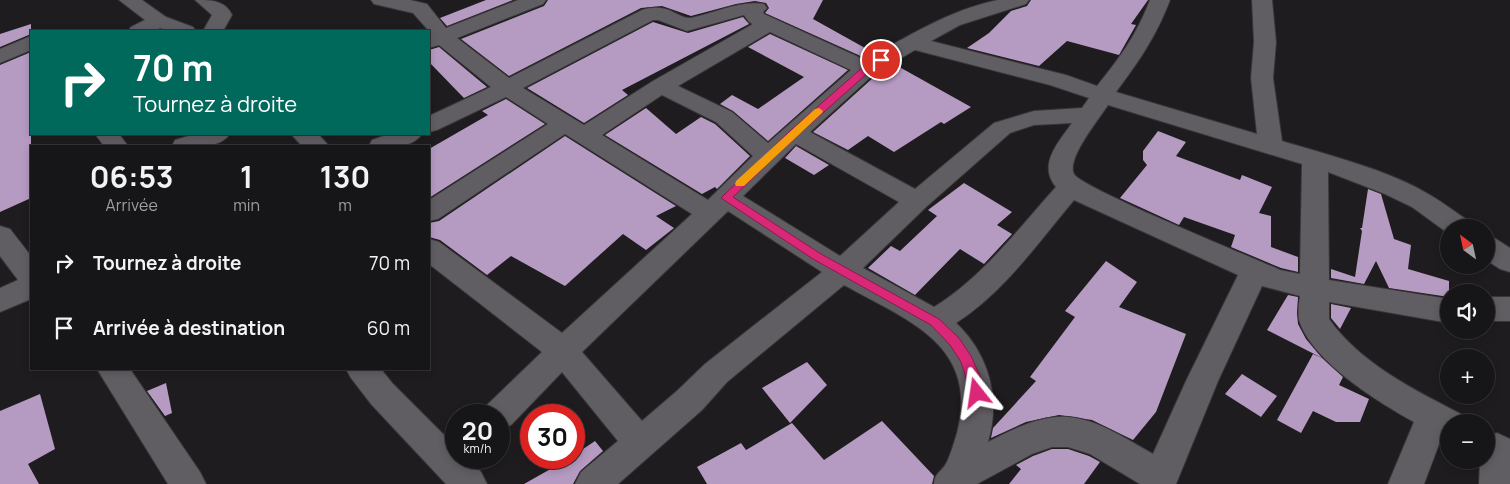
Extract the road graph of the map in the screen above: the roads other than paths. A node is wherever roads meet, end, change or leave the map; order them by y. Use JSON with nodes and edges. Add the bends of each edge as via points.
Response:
{"nodes":[{"id":1,"x":129,"y":0,"type":"edge"},
{"id":2,"x":205,"y":0,"type":"edge"},
{"id":3,"x":381,"y":0,"type":"edge"},
{"id":4,"x":536,"y":0,"type":"edge"},
{"id":5,"x":1019,"y":0,"type":"edge"},
{"id":6,"x":1160,"y":0,"type":"edge"},
{"id":7,"x":1262,"y":0,"type":"edge"},
{"id":8,"x":422,"y":4,"type":"edge"},
{"id":9,"x":767,"y":11,"type":"edge"},
{"id":10,"x":159,"y":21,"type":"junction"},
{"id":11,"x":140,"y":30,"type":"edge"},
{"id":12,"x":183,"y":30,"type":"edge"},
{"id":13,"x":214,"y":30,"type":"edge"},
{"id":14,"x":435,"y":39,"type":"edge"},
{"id":15,"x":910,"y":42,"type":"junction"},
{"id":16,"x":30,"y":43,"type":"edge"},
{"id":17,"x":0,"y":58,"type":"edge"},
{"id":18,"x":866,"y":69,"type":"junction"},
{"id":19,"x":661,"y":86,"type":"junction"},
{"id":20,"x":507,"y":88,"type":"junction"},
{"id":21,"x":1096,"y":105,"type":"junction"},
{"id":22,"x":430,"y":125,"type":"edge"},
{"id":23,"x":574,"y":130,"type":"junction"},
{"id":24,"x":794,"y":133,"type":"junction"},
{"id":25,"x":215,"y":135,"type":"edge"},
{"id":26,"x":305,"y":135,"type":"edge"},
{"id":27,"x":408,"y":135,"type":"edge"},
{"id":28,"x":1270,"y":144,"type":"junction"},
{"id":29,"x":187,"y":145,"type":"edge"},
{"id":30,"x":316,"y":145,"type":"edge"},
{"id":31,"x":383,"y":145,"type":"edge"},
{"id":32,"x":768,"y":156,"type":"junction"},
{"id":33,"x":1315,"y":159,"type":"junction"},
{"id":34,"x":1071,"y":187,"type":"junction"},
{"id":35,"x":917,"y":201,"type":"junction"},
{"id":36,"x":718,"y":205,"type":"junction"},
{"id":37,"x":430,"y":211,"type":"edge"},
{"id":38,"x":1446,"y":219,"type":"edge"},
{"id":39,"x":0,"y":236,"type":"edge"},
{"id":40,"x":430,"y":251,"type":"edge"},
{"id":41,"x":1495,"y":252,"type":"edge"},
{"id":42,"x":1510,"y":262,"type":"edge"},
{"id":43,"x":842,"y":270,"type":"junction"},
{"id":44,"x":1256,"y":270,"type":"junction"},
{"id":45,"x":30,"y":275,"type":"edge"},
{"id":46,"x":30,"y":286,"type":"edge"},
{"id":47,"x":1316,"y":289,"type":"junction"},
{"id":48,"x":0,"y":301,"type":"edge"},
{"id":49,"x":1495,"y":309,"type":"edge"},
{"id":50,"x":1510,"y":309,"type":"edge"},
{"id":51,"x":1440,"y":310,"type":"edge"},
{"id":52,"x":935,"y":322,"type":"junction"},
{"id":53,"x":563,"y":351,"type":"junction"},
{"id":54,"x":114,"y":370,"type":"edge"},
{"id":55,"x":363,"y":370,"type":"edge"},
{"id":56,"x":509,"y":404,"type":"edge"},
{"id":57,"x":1440,"y":419,"type":"edge"},
{"id":58,"x":1440,"y":422,"type":"edge"},
{"id":59,"x":640,"y":443,"type":"junction"},
{"id":60,"x":1498,"y":448,"type":"edge"},
{"id":61,"x":445,"y":455,"type":"edge"},
{"id":62,"x":954,"y":480,"type":"edge"},
{"id":63,"x":1159,"y":480,"type":"edge"},
{"id":64,"x":188,"y":484,"type":"edge"},
{"id":65,"x":593,"y":484,"type":"edge"},
{"id":66,"x":1406,"y":484,"type":"edge"},
{"id":67,"x":1497,"y":484,"type":"edge"}],
"edges":[{"from":1,"to":10,"type":"street"},
{"from":2,"to":13,"type":"street","via":[[222,14]]},
{"from":3,"to":8,"type":"street"},
{"from":4,"to":14,"type":"street"},
{"from":5,"to":15,"type":"street","via":[[953,21]]},
{"from":6,"to":21,"type":"street","via":[[1136,50]]},
{"from":7,"to":28,"type":"street","via":[[1265,42],[1262,78]]},
{"from":8,"to":14,"type":"street"},
{"from":9,"to":18,"type":"street"},
{"from":9,"to":19,"type":"street"},
{"from":9,"to":20,"type":"street","via":[[744,9],[687,25],[661,14],[649,14]]},
{"from":10,"to":11,"type":"street"},
{"from":10,"to":12,"type":"street"},
{"from":14,"to":20,"type":"street"},
{"from":15,"to":18,"type":"street"},
{"from":15,"to":21,"type":"street","via":[[1058,80]]},
{"from":16,"to":17,"type":"street"},
{"from":18,"to":24,"type":"street"},
{"from":19,"to":23,"type":"street"},
{"from":19,"to":32,"type":"street","via":[[724,117]]},
{"from":20,"to":22,"type":"street"},
{"from":20,"to":23,"type":"street"},
{"from":21,"to":28,"type":"street","via":[[1128,104]]},
{"from":21,"to":34,"type":"street","via":[[1063,155],[1062,177]]},
{"from":21,"to":35,"type":"street","via":[[1017,120],[1002,128]]},
{"from":23,"to":36,"type":"street"},
{"from":23,"to":37,"type":"street"},
{"from":24,"to":32,"type":"street"},
{"from":24,"to":35,"type":"street"},
{"from":25,"to":29,"type":"street"},
{"from":26,"to":30,"type":"street"},
{"from":27,"to":31,"type":"street"},
{"from":28,"to":33,"type":"street"},
{"from":32,"to":36,"type":"street"},
{"from":33,"to":38,"type":"street","via":[[1394,188],[1421,201]]},
{"from":33,"to":47,"type":"street"},
{"from":34,"to":44,"type":"street"},
{"from":34,"to":52,"type":"street","via":[[983,287]]},
{"from":35,"to":43,"type":"street"},
{"from":36,"to":43,"type":"street"},
{"from":36,"to":53,"type":"street"},
{"from":39,"to":45,"type":"street"},
{"from":40,"to":53,"type":"street"},
{"from":41,"to":42,"type":"street"},
{"from":43,"to":52,"type":"street"},
{"from":43,"to":59,"type":"street","via":[[716,374]]},
{"from":44,"to":47,"type":"street","via":[[1274,279]]},
{"from":44,"to":63,"type":"street"},
{"from":46,"to":48,"type":"street"},
{"from":47,"to":51,"type":"street"},
{"from":47,"to":57,"type":"street","via":[[1314,321],[1327,340],[1370,377],[1406,402]]},
{"from":49,"to":50,"type":"street"},
{"from":52,"to":62,"type":"street","via":[[955,341],[967,359],[977,393],[973,435]]},
{"from":53,"to":56,"type":"street"},
{"from":53,"to":59,"type":"street"},
{"from":54,"to":64,"type":"street"},
{"from":55,"to":61,"type":"street","via":[[382,394]]},
{"from":58,"to":66,"type":"street"},
{"from":59,"to":65,"type":"street"},
{"from":60,"to":67,"type":"street"},
{"from":62,"to":63,"type":"street","via":[[1039,434],[1060,430],[1082,434]]}]}
